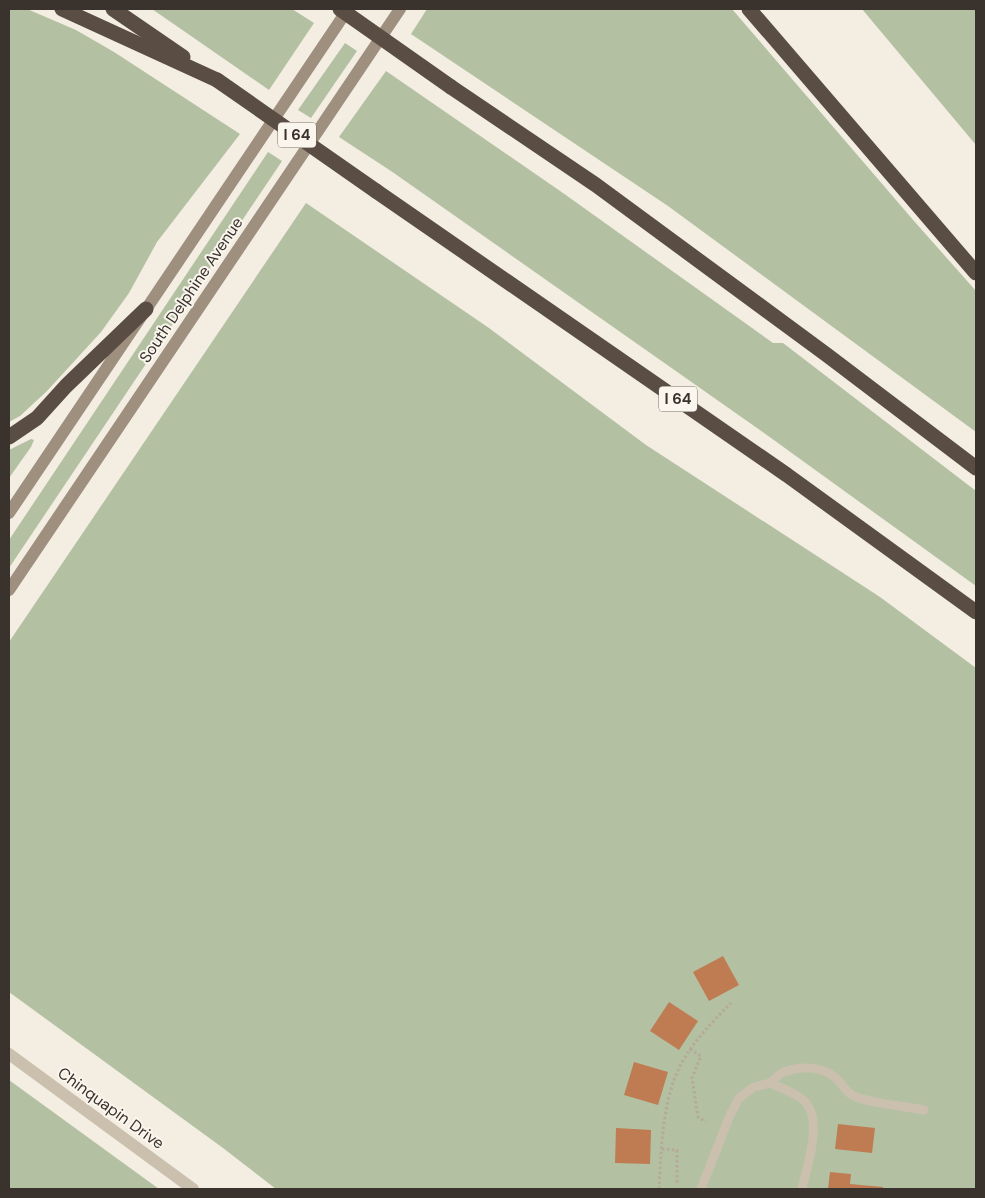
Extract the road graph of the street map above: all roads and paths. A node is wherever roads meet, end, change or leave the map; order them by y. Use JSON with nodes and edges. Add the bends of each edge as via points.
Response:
{"nodes":[{"id":1,"x":62,"y":9,"type":"edge"},
{"id":2,"x":113,"y":9,"type":"edge"},
{"id":3,"x":340,"y":9,"type":"edge"},
{"id":4,"x":348,"y":9,"type":"edge"},
{"id":5,"x":400,"y":9,"type":"edge"},
{"id":6,"x":749,"y":9,"type":"edge"},
{"id":7,"x":217,"y":80,"type":"junction"},
{"id":8,"x":976,"y":273,"type":"edge"},
{"id":9,"x":146,"y":309,"type":"junction"},
{"id":10,"x":9,"y":437,"type":"edge"},
{"id":11,"x":976,"y":468,"type":"edge"},
{"id":12,"x":9,"y":513,"type":"edge"},
{"id":13,"x":9,"y":590,"type":"edge"},
{"id":14,"x":976,"y":612,"type":"edge"},
{"id":15,"x":731,"y":1003,"type":"dead end"},
{"id":16,"x":690,"y":1049,"type":"junction"},
{"id":17,"x":9,"y":1054,"type":"edge"},
{"id":18,"x":770,"y":1082,"type":"junction"},
{"id":19,"x":924,"y":1110,"type":"dead end"},
{"id":20,"x":706,"y":1122,"type":"dead end"},
{"id":21,"x":662,"y":1149,"type":"junction"},
{"id":22,"x":677,"y":1185,"type":"dead end"},
{"id":23,"x":193,"y":1189,"type":"edge"},
{"id":24,"x":659,"y":1189,"type":"edge"},
{"id":25,"x":701,"y":1189,"type":"edge"},
{"id":26,"x":802,"y":1189,"type":"edge"}],
"edges":[{"from":1,"to":7,"type":"highway"},
{"from":2,"to":7,"type":"highway","number":"I 64"},
{"from":3,"to":11,"type":"highway","bridge":true,"via":[[604,191]]},
{"from":4,"to":9,"type":"main road","name":"South Delphine Avenue"},
{"from":5,"to":13,"type":"main road","name":"South Delphine Avenue"},
{"from":6,"to":8,"type":"highway"},
{"from":7,"to":14,"type":"highway","number":"I 64","bridge":true,"via":[[787,475]]},
{"from":9,"to":10,"type":"highway","via":[[37,418]]},
{"from":9,"to":12,"type":"main road","name":"South Delphine Avenue"},
{"from":15,"to":16,"type":"path"},
{"from":16,"to":20,"type":"path","via":[[701,1056],[692,1078],[698,1117]]},
{"from":16,"to":21,"type":"path","via":[[674,1078]]},
{"from":17,"to":23,"type":"street","name":"Chinquapin Drive"},
{"from":18,"to":19,"type":"lane","via":[[782,1073],[801,1068],[816,1069],[828,1073],[858,1098]]},
{"from":18,"to":25,"type":"lane","via":[[754,1087],[739,1098]]},
{"from":18,"to":26,"type":"lane","via":[[803,1100],[812,1110],[813,1131]]},
{"from":21,"to":22,"type":"path","via":[[678,1150]]},
{"from":21,"to":24,"type":"path"}]}
